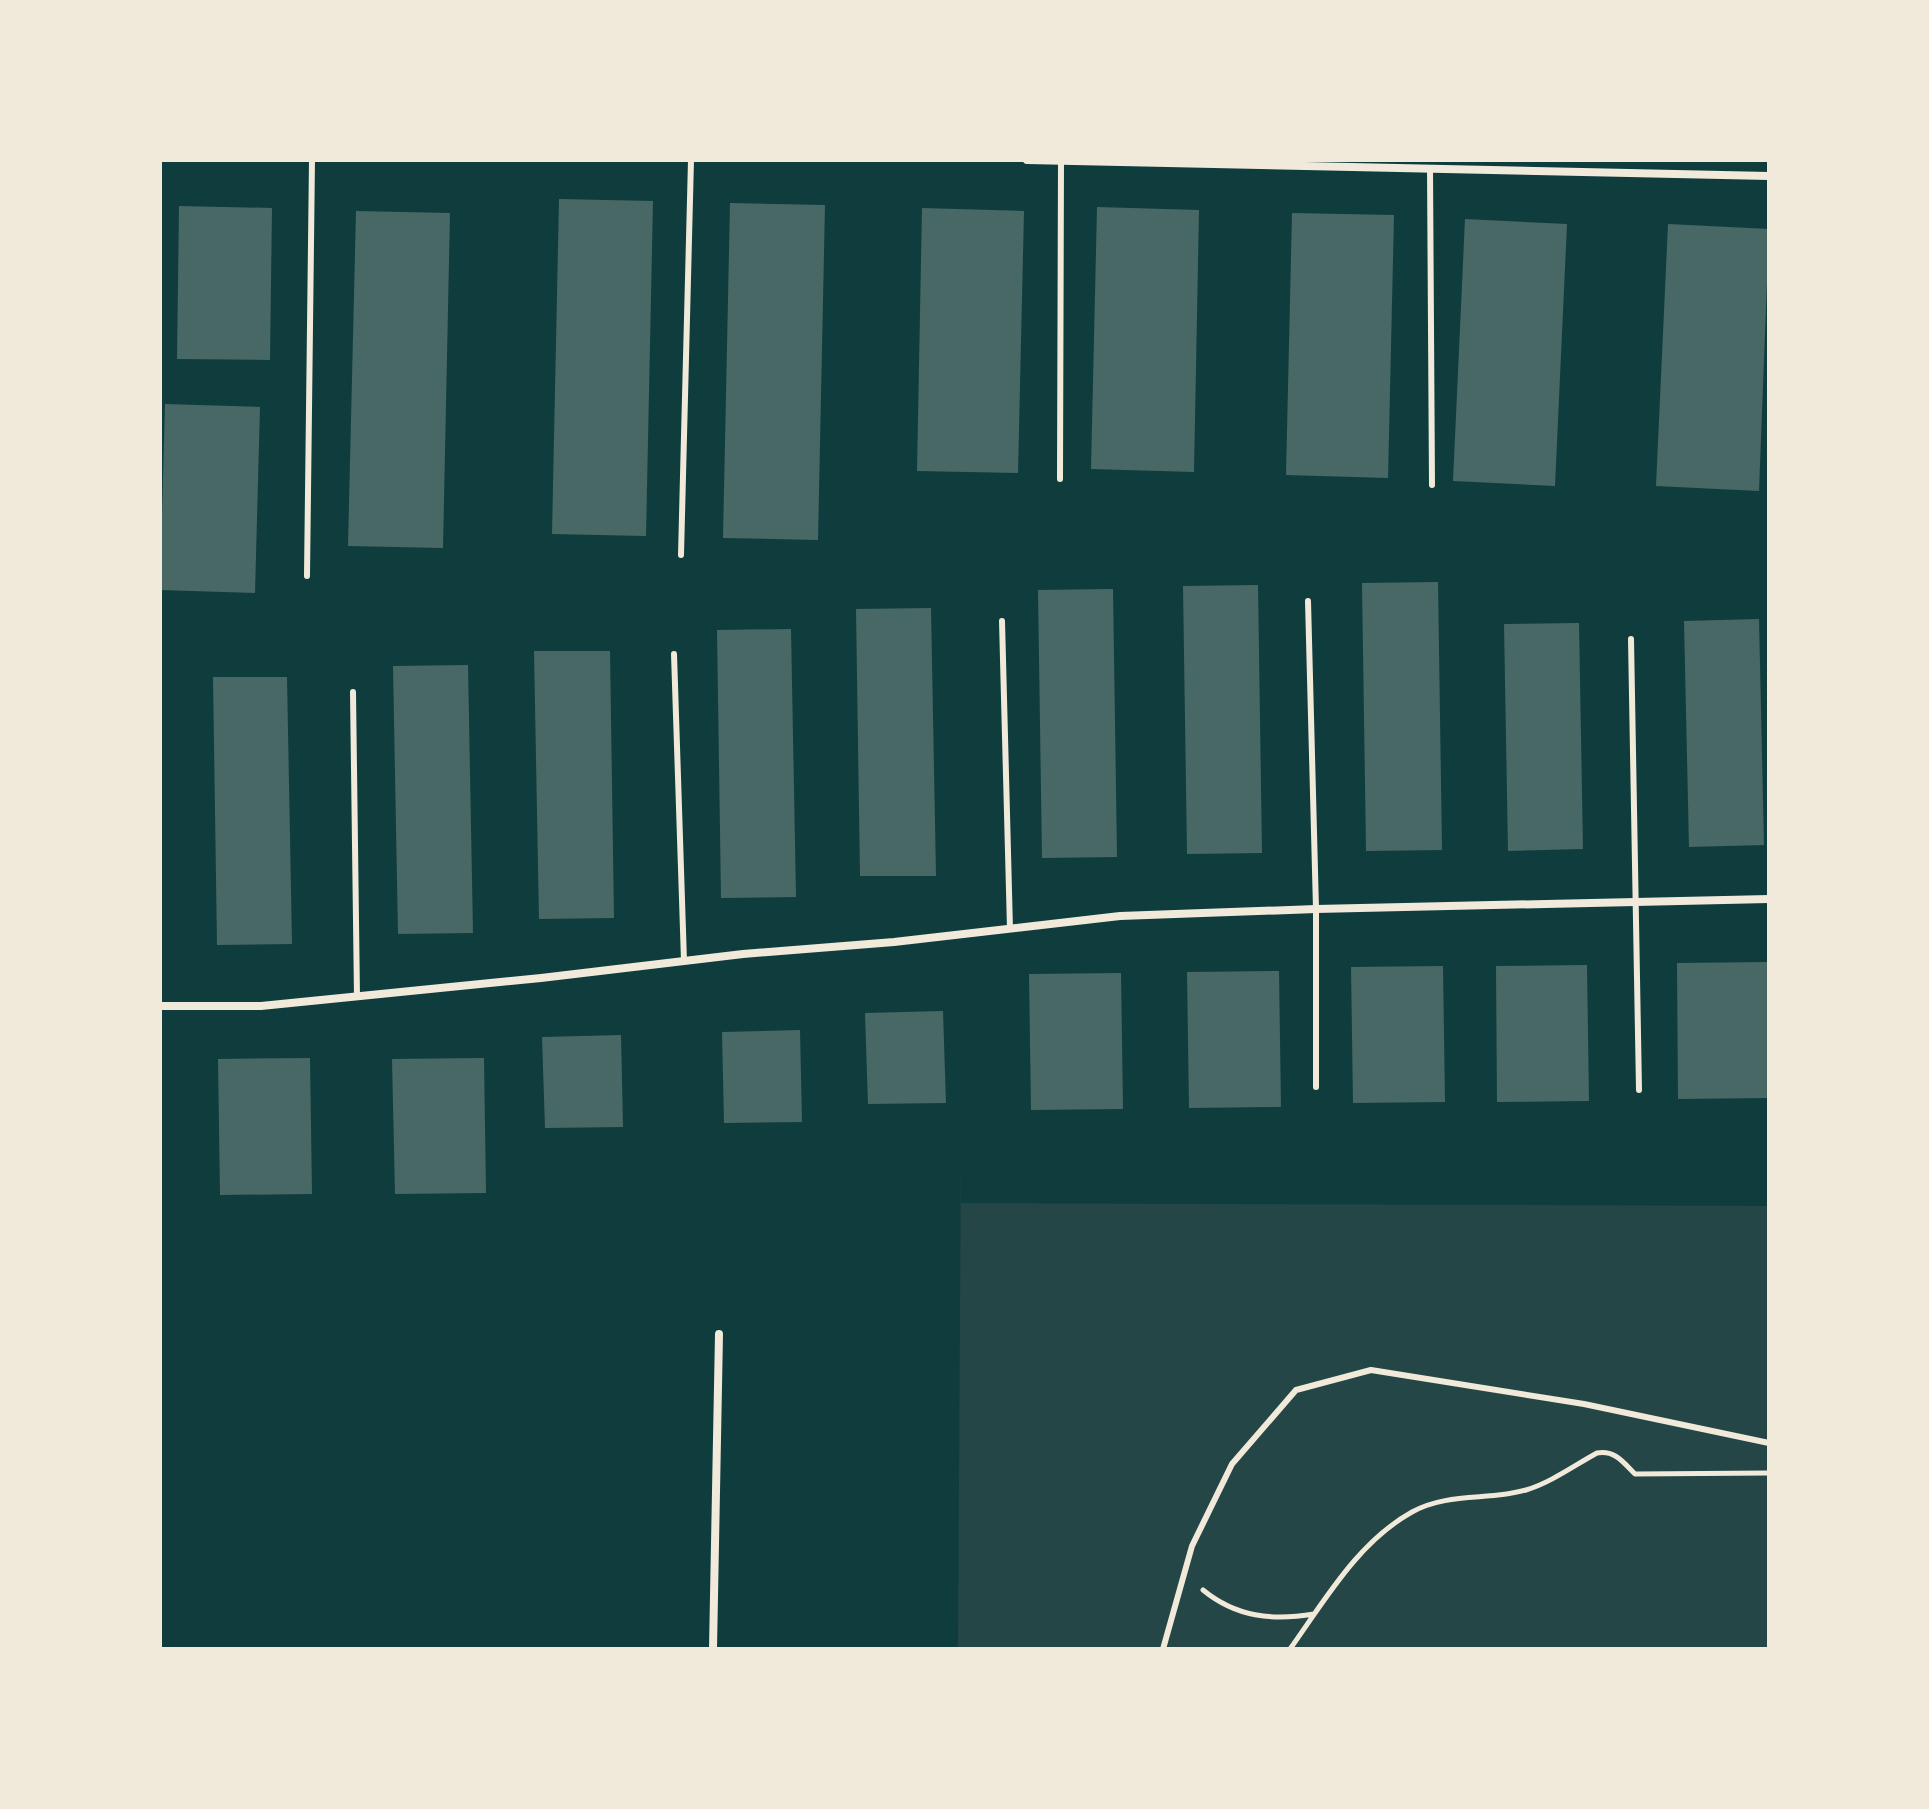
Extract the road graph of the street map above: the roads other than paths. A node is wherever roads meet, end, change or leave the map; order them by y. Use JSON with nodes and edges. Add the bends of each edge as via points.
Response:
{"nodes":[{"id":1,"x":312,"y":160,"type":"edge"},
{"id":2,"x":691,"y":160,"type":"edge"},
{"id":3,"x":1027,"y":160,"type":"edge"},
{"id":4,"x":1559,"y":160,"type":"edge"},
{"id":5,"x":1061,"y":161,"type":"edge"},
{"id":6,"x":1430,"y":169,"type":"junction"},
{"id":7,"x":1558,"y":171,"type":"junction"},
{"id":8,"x":1769,"y":176,"type":"edge"},
{"id":9,"x":1060,"y":479,"type":"dead end"},
{"id":10,"x":1432,"y":485,"type":"dead end"},
{"id":11,"x":681,"y":555,"type":"dead end"},
{"id":12,"x":307,"y":576,"type":"dead end"},
{"id":13,"x":1308,"y":601,"type":"dead end"},
{"id":14,"x":1002,"y":621,"type":"dead end"},
{"id":15,"x":1631,"y":639,"type":"dead end"},
{"id":16,"x":674,"y":654,"type":"dead end"},
{"id":17,"x":353,"y":692,"type":"dead end"},
{"id":18,"x":1769,"y":899,"type":"edge"},
{"id":19,"x":1637,"y":902,"type":"junction"},
{"id":20,"x":1316,"y":909,"type":"junction"},
{"id":21,"x":1010,"y":929,"type":"junction"},
{"id":22,"x":684,"y":961,"type":"junction"},
{"id":23,"x":357,"y":997,"type":"junction"},
{"id":24,"x":160,"y":1006,"type":"edge"},
{"id":25,"x":1316,"y":1087,"type":"dead end"},
{"id":26,"x":1639,"y":1090,"type":"dead end"},
{"id":27,"x":719,"y":1334,"type":"dead end"},
{"id":28,"x":1769,"y":1443,"type":"edge"},
{"id":29,"x":713,"y":1649,"type":"edge"},
{"id":30,"x":1163,"y":1649,"type":"edge"}],
"edges":[{"from":1,"to":12,"type":"lane"},
{"from":2,"to":11,"type":"lane"},
{"from":3,"to":5,"type":"street"},
{"from":4,"to":7,"type":"street"},
{"from":5,"to":6,"type":"street"},
{"from":5,"to":9,"type":"lane"},
{"from":6,"to":7,"type":"street"},
{"from":6,"to":10,"type":"lane"},
{"from":7,"to":8,"type":"street"},
{"from":13,"to":20,"type":"lane"},
{"from":14,"to":21,"type":"lane"},
{"from":15,"to":19,"type":"lane"},
{"from":16,"to":22,"type":"lane"},
{"from":17,"to":23,"type":"lane"},
{"from":18,"to":19,"type":"street"},
{"from":19,"to":20,"type":"street"},
{"from":19,"to":26,"type":"lane"},
{"from":20,"to":21,"type":"street","via":[[1120,916]]},
{"from":20,"to":25,"type":"lane"},
{"from":21,"to":22,"type":"street"},
{"from":22,"to":23,"type":"street"},
{"from":23,"to":24,"type":"street","via":[[261,1006]]},
{"from":27,"to":29,"type":"street"},
{"from":28,"to":30,"type":"lane","via":[[1584,1404],[1371,1370],[1296,1390],[1232,1464],[1192,1546]]}]}
